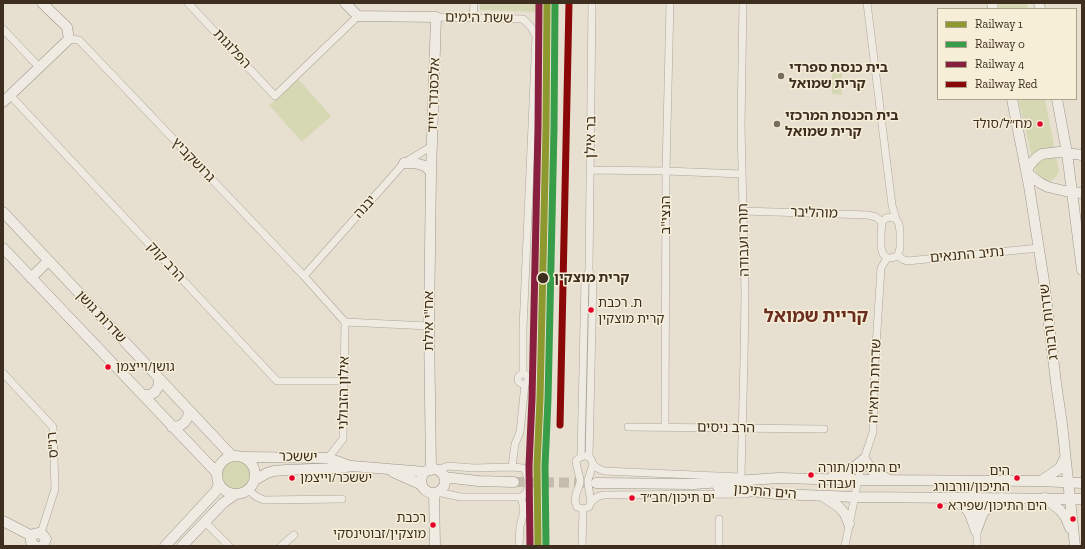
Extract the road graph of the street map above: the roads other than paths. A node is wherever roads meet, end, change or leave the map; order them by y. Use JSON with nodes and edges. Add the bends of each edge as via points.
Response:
{"nodes":[{"id":1,"x":188,"y":3,"type":"edge"},
{"id":2,"x":346,"y":3,"type":"edge"},
{"id":3,"x":474,"y":3,"type":"edge"},
{"id":4,"x":592,"y":3,"type":"edge"},
{"id":5,"x":670,"y":3,"type":"edge"},
{"id":6,"x":743,"y":3,"type":"edge"},
{"id":7,"x":867,"y":3,"type":"edge"},
{"id":8,"x":47,"y":4,"type":"edge"},
{"id":9,"x":358,"y":16,"type":"junction"},
{"id":10,"x":436,"y":18,"type":"junction"},
{"id":11,"x":473,"y":18,"type":"junction"},
{"id":12,"x":3,"y":29,"type":"edge"},
{"id":13,"x":68,"y":39,"type":"junction"},
{"id":14,"x":39,"y":67,"type":"junction"},
{"id":15,"x":7,"y":98,"type":"edge"},
{"id":16,"x":1012,"y":100,"type":"edge"},
{"id":17,"x":1057,"y":100,"type":"edge"},
{"id":18,"x":1063,"y":132,"type":"junction"},
{"id":19,"x":432,"y":146,"type":"junction"},
{"id":20,"x":1067,"y":153,"type":"junction"},
{"id":21,"x":1082,"y":153,"type":"edge"},
{"id":22,"x":404,"y":163,"type":"junction"},
{"id":23,"x":591,"y":170,"type":"junction"},
{"id":24,"x":666,"y":171,"type":"junction"},
{"id":25,"x":431,"y":172,"type":"junction"},
{"id":26,"x":1027,"y":173,"type":"junction"},
{"id":27,"x":742,"y":174,"type":"junction"},
{"id":28,"x":1077,"y":193,"type":"edge"},
{"id":29,"x":743,"y":211,"type":"junction"},
{"id":30,"x":3,"y":212,"type":"edge"},
{"id":31,"x":896,"y":219,"type":"junction"},
{"id":32,"x":882,"y":222,"type":"junction"},
{"id":33,"x":3,"y":248,"type":"edge"},
{"id":34,"x":1039,"y":248,"type":"junction"},
{"id":35,"x":898,"y":254,"type":"junction"},
{"id":36,"x":887,"y":258,"type":"junction"},
{"id":37,"x":48,"y":261,"type":"junction"},
{"id":38,"x":1082,"y":263,"type":"edge"},
{"id":39,"x":589,"y":271,"type":"junction"},
{"id":40,"x":304,"y":276,"type":"junction"},
{"id":41,"x":31,"y":278,"type":"junction"},
{"id":42,"x":345,"y":322,"type":"junction"},
{"id":43,"x":429,"y":326,"type":"junction"},
{"id":44,"x":3,"y":373,"type":"edge"},
{"id":45,"x":159,"y":378,"type":"junction"},
{"id":46,"x":344,"y":381,"type":"junction"},
{"id":47,"x":143,"y":396,"type":"junction"},
{"id":48,"x":189,"y":410,"type":"junction"},
{"id":49,"x":172,"y":426,"type":"junction"},
{"id":50,"x":628,"y":427,"type":"dead end"},
{"id":51,"x":665,"y":427,"type":"junction"},
{"id":52,"x":742,"y":428,"type":"junction"},
{"id":53,"x":824,"y":429,"type":"dead end"},
{"id":54,"x":232,"y":456,"type":"junction"},
{"id":55,"x":243,"y":457,"type":"junction"},
{"id":56,"x":581,"y":457,"type":"junction"},
{"id":57,"x":589,"y":457,"type":"junction"},
{"id":58,"x":328,"y":458,"type":"junction"},
{"id":59,"x":1065,"y":458,"type":"junction"},
{"id":60,"x":864,"y":459,"type":"junction"},
{"id":61,"x":593,"y":464,"type":"junction"},
{"id":62,"x":352,"y":466,"type":"junction"},
{"id":63,"x":512,"y":467,"type":"junction"},
{"id":64,"x":385,"y":469,"type":"junction"},
{"id":65,"x":434,"y":472,"type":"junction"},
{"id":66,"x":741,"y":477,"type":"junction"},
{"id":67,"x":218,"y":478,"type":"junction"},
{"id":68,"x":778,"y":478,"type":"junction"},
{"id":69,"x":820,"y":479,"type":"junction"},
{"id":70,"x":255,"y":480,"type":"junction"},
{"id":71,"x":858,"y":480,"type":"junction"},
{"id":72,"x":894,"y":480,"type":"junction"},
{"id":73,"x":478,"y":481,"type":"junction"},
{"id":74,"x":958,"y":481,"type":"junction"},
{"id":75,"x":1040,"y":481,"type":"junction"},
{"id":76,"x":514,"y":482,"type":"tunnel mouth"},
{"id":77,"x":1068,"y":482,"type":"junction"},
{"id":78,"x":1082,"y":482,"type":"edge"},
{"id":79,"x":596,"y":483,"type":"tunnel mouth"},
{"id":80,"x":694,"y":484,"type":"junction"},
{"id":81,"x":422,"y":485,"type":"junction"},
{"id":82,"x":248,"y":490,"type":"junction"},
{"id":83,"x":438,"y":491,"type":"junction"},
{"id":84,"x":236,"y":494,"type":"junction"},
{"id":85,"x":777,"y":494,"type":"junction"},
{"id":86,"x":822,"y":496,"type":"junction"},
{"id":87,"x":521,"y":497,"type":"junction"},
{"id":88,"x":855,"y":497,"type":"junction"},
{"id":89,"x":949,"y":498,"type":"junction"},
{"id":90,"x":977,"y":498,"type":"junction"},
{"id":91,"x":1003,"y":498,"type":"junction"},
{"id":92,"x":1045,"y":498,"type":"junction"},
{"id":93,"x":342,"y":499,"type":"dead end"},
{"id":94,"x":1070,"y":499,"type":"junction"},
{"id":95,"x":1082,"y":499,"type":"edge"},
{"id":96,"x":591,"y":502,"type":"junction"},
{"id":97,"x":583,"y":509,"type":"junction"},
{"id":98,"x":719,"y":519,"type":"dead end"},
{"id":99,"x":3,"y":521,"type":"edge"},
{"id":100,"x":205,"y":522,"type":"junction"},
{"id":101,"x":849,"y":524,"type":"junction"},
{"id":102,"x":976,"y":531,"type":"junction"},
{"id":103,"x":37,"y":534,"type":"junction"},
{"id":104,"x":294,"y":535,"type":"dead end"},
{"id":105,"x":1074,"y":542,"type":"edge"},
{"id":106,"x":42,"y":545,"type":"edge"},
{"id":107,"x":165,"y":546,"type":"edge"},
{"id":108,"x":182,"y":546,"type":"edge"},
{"id":109,"x":229,"y":546,"type":"edge"},
{"id":110,"x":282,"y":546,"type":"edge"},
{"id":111,"x":435,"y":546,"type":"edge"},
{"id":112,"x":519,"y":546,"type":"edge"},
{"id":113,"x":582,"y":546,"type":"edge"},
{"id":114,"x":719,"y":546,"type":"edge"},
{"id":115,"x":845,"y":546,"type":"edge"},
{"id":116,"x":977,"y":546,"type":"edge"}],
"edges":[{"from":1,"to":9,"type":"street","name":"הפלוגות","via":[[275,96]]},
{"from":2,"to":9,"type":"street"},
{"from":3,"to":11,"type":"street"},
{"from":4,"to":23,"type":"street","name":"בר אילן"},
{"from":5,"to":24,"type":"street","name":"הנצי\"ב"},
{"from":6,"to":27,"type":"street","name":"תורה ועבודה"},
{"from":7,"to":31,"type":"street","via":[[892,205]]},
{"from":8,"to":13,"type":"street","via":[[67,27]]},
{"from":9,"to":10,"type":"street","name":"ששת הימים"},
{"from":10,"to":11,"type":"street","name":"ששת הימים"},
{"from":10,"to":19,"type":"street","name":"אלכסנדר זייד"},
{"from":11,"to":63,"type":"street","name":"ששת הימים","via":[[523,19],[536,36],[523,328],[523,374],[528,378]]},
{"from":12,"to":14,"type":"street"},
{"from":13,"to":14,"type":"street"},
{"from":13,"to":40,"type":"street","name":"גרושקביץ","via":[[79,40]]},
{"from":14,"to":15,"type":"street"},
{"from":15,"to":46,"type":"street","name":"הרב קוק","via":[[277,381]]},
{"from":16,"to":26,"type":"street","name":"שדרות ורבורג"},
{"from":17,"to":18,"type":"street"},
{"from":18,"to":20,"type":"street"},
{"from":18,"to":21,"type":"street","via":[[1071,144]]},
{"from":19,"to":22,"type":"street","name":"יבנה"},
{"from":19,"to":25,"type":"street","name":"אלכסנדר זייד"},
{"from":20,"to":21,"type":"street"},
{"from":20,"to":26,"type":"street","via":[[1042,154],[1029,166]]},
{"from":20,"to":28,"type":"street"},
{"from":22,"to":25,"type":"street","via":[[425,166]]},
{"from":22,"to":40,"type":"street","name":"יבנה"},
{"from":23,"to":24,"type":"street"},
{"from":23,"to":39,"type":"street","name":"בר אילן"},
{"from":24,"to":27,"type":"street"},
{"from":24,"to":51,"type":"street","name":"הנצי\"ב"},
{"from":25,"to":43,"type":"street","name":"אח\"י אילת"},
{"from":26,"to":28,"type":"street","via":[[1048,187]]},
{"from":26,"to":34,"type":"street","name":"שדרות ורבורג"},
{"from":27,"to":29,"type":"street","name":"תורה ועבודה"},
{"from":28,"to":38,"type":"street"},
{"from":29,"to":32,"type":"street","name":"מוהליבר","via":[[868,215]]},
{"from":29,"to":52,"type":"street","name":"תורה ועבודה","via":[[745,294]]},
{"from":30,"to":37,"type":"street","name":"שדרות גושן"},
{"from":31,"to":32,"type":"street","via":[[886,218]]},
{"from":31,"to":35,"type":"street","via":[[900,239]]},
{"from":32,"to":36,"type":"street","via":[[881,247]]},
{"from":33,"to":41,"type":"street","name":"שדרות גושן"},
{"from":34,"to":35,"type":"street","name":"נתיב התנאים","via":[[907,261]]},
{"from":34,"to":59,"type":"street","name":"שדרות ורבורג"},
{"from":35,"to":36,"type":"street"},
{"from":36,"to":60,"type":"street","name":"שדרות הרוא\"ה","via":[[881,268],[873,432]]},
{"from":37,"to":41,"type":"street"},
{"from":37,"to":45,"type":"street","name":"שדרות גושן"},
{"from":39,"to":56,"type":"street","name":"בר אילן","via":[[585,279]]},
{"from":39,"to":57,"type":"street","name":"בר אילן","via":[[593,280]]},
{"from":40,"to":42,"type":"street","name":"גרושקביץ"},
{"from":41,"to":47,"type":"street","name":"שדרות גושן"},
{"from":42,"to":43,"type":"street"},
{"from":42,"to":46,"type":"street","name":"אילון הזבולני"},
{"from":43,"to":65,"type":"street","name":"אח\"י אילת"},
{"from":44,"to":103,"type":"street","name":"רנ\"ס","via":[[53,427],[54,489]]},
{"from":45,"to":47,"type":"street","via":[[155,392]]},
{"from":45,"to":48,"type":"street","name":"שדרות גושן"},
{"from":46,"to":58,"type":"street","name":"אילון הזבולני","via":[[343,439]]},
{"from":47,"to":49,"type":"street","name":"שדרות גושן"},
{"from":48,"to":49,"type":"street","via":[[184,423]]},
{"from":48,"to":54,"type":"street","name":"שדרות גושן"},
{"from":49,"to":67,"type":"street","name":"שדרות גושן"},
{"from":50,"to":51,"type":"street","name":"הרב ניסים"},
{"from":51,"to":52,"type":"street","name":"הרב ניסים"},
{"from":52,"to":53,"type":"street","name":"הרב ניסים"},
{"from":52,"to":66,"type":"street","name":"תורה ועבודה"},
{"from":54,"to":55,"type":"street"},
{"from":54,"to":67,"type":"street","via":[[226,458],[218,467]]},
{"from":55,"to":58,"type":"street","name":"יששכר"},
{"from":55,"to":70,"type":"street","via":[[248,459],[254,468]]},
{"from":56,"to":57,"type":"street"},
{"from":56,"to":97,"type":"street","name":"בר אילן","via":[[576,464],[580,483],[575,501],[577,507]]},
{"from":57,"to":61,"type":"street"},
{"from":58,"to":62,"type":"street","name":"יששכר"},
{"from":59,"to":75,"type":"street","via":[[1060,468]]},
{"from":59,"to":77,"type":"street","name":"שדרות ורבורג"},
{"from":60,"to":69,"type":"street","via":[[836,477]]},
{"from":60,"to":71,"type":"street","name":"שדרות הרוא\"ה"},
{"from":60,"to":72,"type":"street","via":[[875,474]]},
{"from":61,"to":66,"type":"street","via":[[604,471]]},
{"from":61,"to":96,"type":"street","via":[[588,480]]},
{"from":62,"to":64,"type":"street","name":"יששכר"},
{"from":62,"to":70,"type":"street","name":"יששכר","via":[[274,471]]},
{"from":63,"to":65,"type":"street","via":[[448,466]]},
{"from":63,"to":87,"type":"street","via":[[523,468],[528,476],[528,488]]},
{"from":64,"to":65,"type":"street","name":"יששכר"},
{"from":64,"to":81,"type":"street","name":"יששכר"},
{"from":65,"to":73,"type":"street","name":"יששכר"},
{"from":65,"to":81,"type":"street","via":[[422,478]]},
{"from":65,"to":83,"type":"street","via":[[444,484]]},
{"from":66,"to":68,"type":"street"},
{"from":67,"to":84,"type":"street","via":[[226,491]]},
{"from":67,"to":107,"type":"street","via":[[216,491]]},
{"from":68,"to":69,"type":"street","name":"הים התיכון"},
{"from":68,"to":80,"type":"street","name":"הים התיכון"},
{"from":69,"to":71,"type":"street","name":"הים התיכון"},
{"from":70,"to":82,"type":"street"},
{"from":71,"to":72,"type":"street","name":"הים התיכון"},
{"from":71,"to":88,"type":"street","name":"שדרות הרוא\"ה"},
{"from":72,"to":74,"type":"street","name":"הים התיכון"},
{"from":73,"to":76,"type":"street","name":"יששכר"},
{"from":73,"to":83,"type":"street","name":"יששכר"},
{"from":74,"to":75,"type":"street","name":"הים התיכון"},
{"from":74,"to":90,"type":"street","via":[[971,488]]},
{"from":75,"to":77,"type":"street","name":"הים התיכון"},
{"from":77,"to":78,"type":"street","name":"הים התיכון"},
{"from":77,"to":94,"type":"street","name":"שדרות ורבורג"},
{"from":79,"to":80,"type":"street"},
{"from":80,"to":85,"type":"street","name":"הים התיכון"},
{"from":81,"to":83,"type":"street","via":[[431,493]]},
{"from":82,"to":84,"type":"street"},
{"from":82,"to":93,"type":"street","via":[[264,500]]},
{"from":83,"to":87,"type":"street","via":[[461,496]]},
{"from":83,"to":111,"type":"street"},
{"from":84,"to":100,"type":"street","via":[[223,503]]},
{"from":85,"to":86,"type":"street","name":"הים התיכון"},
{"from":85,"to":96,"type":"street","via":[[604,495]]},
{"from":86,"to":88,"type":"street","name":"הים התיכון"},
{"from":86,"to":101,"type":"street","via":[[840,507]]},
{"from":87,"to":112,"type":"street","via":[[523,515]]},
{"from":88,"to":89,"type":"street","name":"הים התיכון"},
{"from":88,"to":101,"type":"street","name":"שדרות הרוא\"ה"},
{"from":89,"to":90,"type":"street","name":"הים התיכון"},
{"from":89,"to":102,"type":"street","via":[[965,506]]},
{"from":90,"to":91,"type":"street","name":"הים התיכון"},
{"from":90,"to":102,"type":"street"},
{"from":91,"to":92,"type":"street","name":"הים התיכון"},
{"from":91,"to":102,"type":"street","via":[[991,504],[983,513]]},
{"from":92,"to":94,"type":"street","name":"הים התיכון"},
{"from":92,"to":105,"type":"street","via":[[1066,518]]},
{"from":94,"to":95,"type":"street","name":"הים התיכון"},
{"from":94,"to":105,"type":"street","name":"שדרות ורבורג"},
{"from":96,"to":97,"type":"street"},
{"from":97,"to":113,"type":"street"},
{"from":98,"to":114,"type":"street"},
{"from":99,"to":103,"type":"street"},
{"from":100,"to":108,"type":"street"},
{"from":100,"to":109,"type":"street"},
{"from":101,"to":115,"type":"street","name":"שדרות הרוא\"ה"},
{"from":102,"to":116,"type":"street"},
{"from":103,"to":106,"type":"street","via":[[31,542]]},
{"from":104,"to":110,"type":"street"}]}
